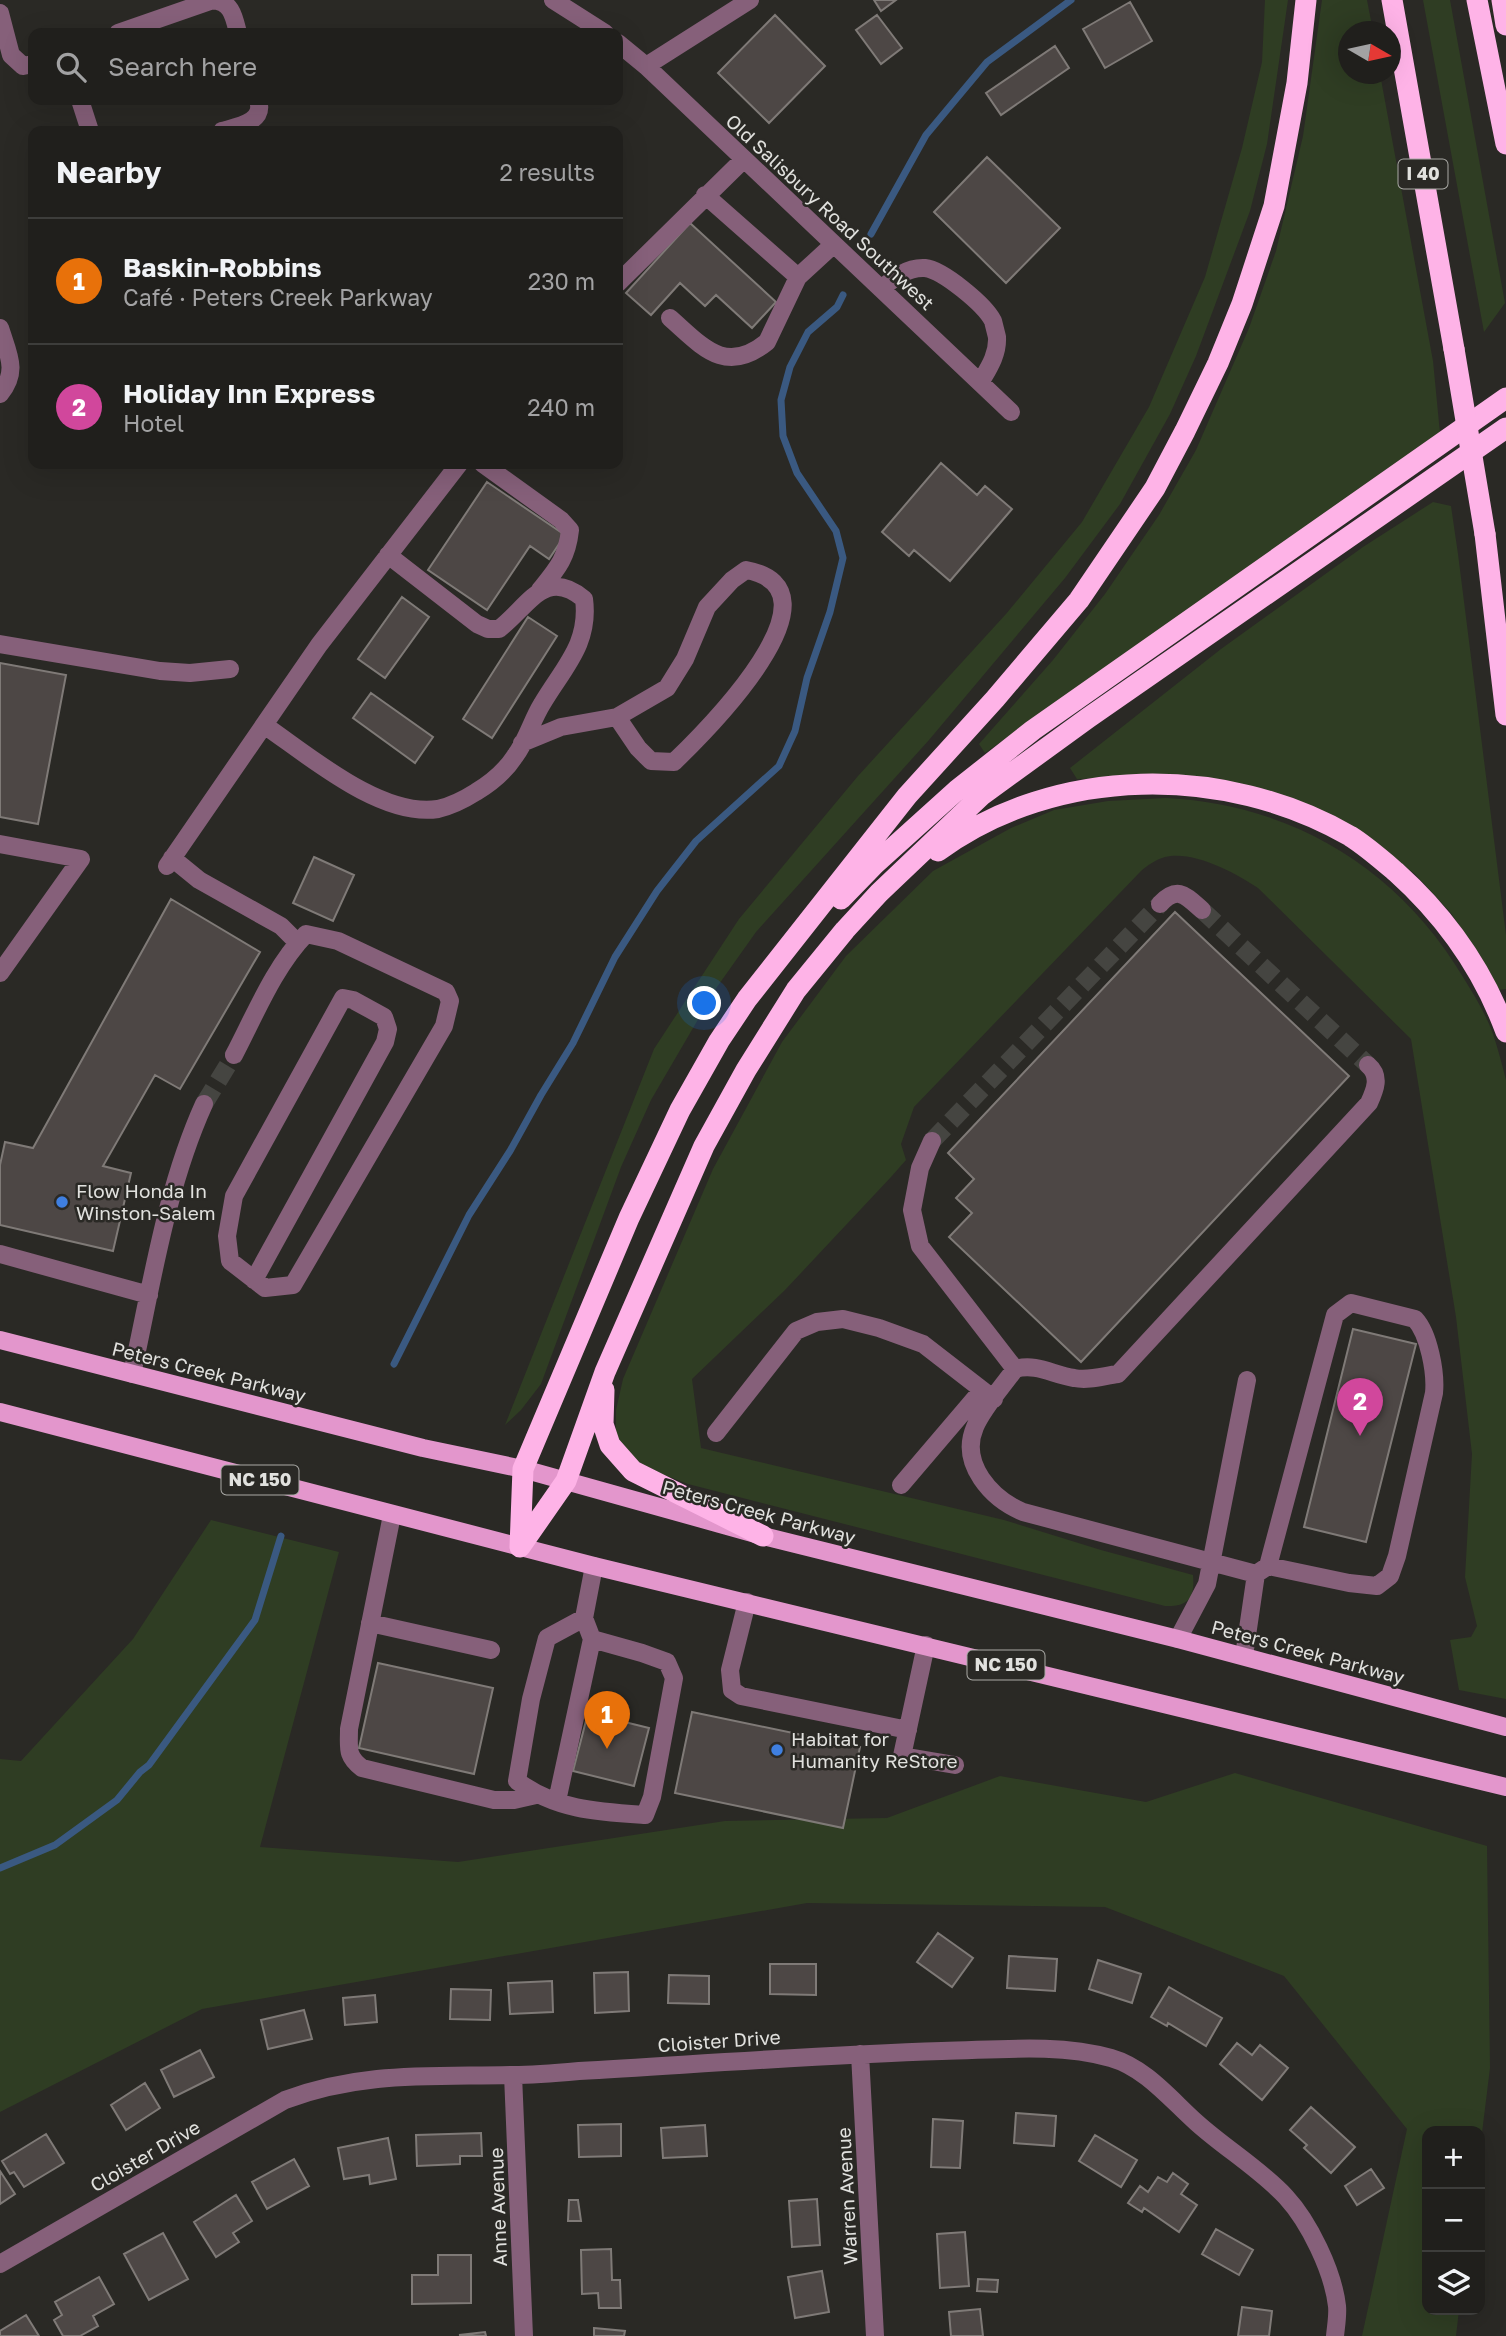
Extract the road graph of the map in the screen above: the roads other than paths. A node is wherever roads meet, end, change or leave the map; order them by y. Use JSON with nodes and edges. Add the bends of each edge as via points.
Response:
{"nodes":[{"id":1,"x":553,"y":0,"type":"edge"},
{"id":2,"x":750,"y":0,"type":"edge"},
{"id":3,"x":1306,"y":0,"type":"edge"},
{"id":4,"x":1392,"y":0,"type":"edge"},
{"id":5,"x":1477,"y":0,"type":"edge"},
{"id":6,"x":1502,"y":0,"type":"edge"},
{"id":7,"x":0,"y":13,"type":"edge"},
{"id":8,"x":1506,"y":25,"type":"edge"},
{"id":9,"x":132,"y":28,"type":"edge"},
{"id":10,"x":237,"y":28,"type":"edge"},
{"id":11,"x":597,"y":28,"type":"edge"},
{"id":12,"x":623,"y":47,"type":"edge"},
{"id":13,"x":28,"y":65,"type":"edge"},
{"id":14,"x":646,"y":66,"type":"junction"},
{"id":15,"x":82,"y":105,"type":"edge"},
{"id":16,"x":260,"y":105,"type":"edge"},
{"id":17,"x":88,"y":126,"type":"edge"},
{"id":18,"x":238,"y":126,"type":"edge"},
{"id":19,"x":1506,"y":144,"type":"edge"},
{"id":20,"x":744,"y":159,"type":"junction"},
{"id":21,"x":705,"y":195,"type":"junction"},
{"id":22,"x":834,"y":244,"type":"junction"},
{"id":23,"x":797,"y":277,"type":"junction"},
{"id":24,"x":623,"y":278,"type":"edge"},
{"id":25,"x":881,"y":289,"type":"junction"},
{"id":26,"x":670,"y":318,"type":"dead end"},
{"id":27,"x":0,"y":328,"type":"edge"},
{"id":28,"x":980,"y":383,"type":"junction"},
{"id":29,"x":0,"y":394,"type":"edge"},
{"id":30,"x":1506,"y":398,"type":"edge"},
{"id":31,"x":1011,"y":412,"type":"dead end"},
{"id":32,"x":1506,"y":428,"type":"edge"},
{"id":33,"x":454,"y":469,"type":"edge"},
{"id":34,"x":490,"y":469,"type":"edge"},
{"id":35,"x":388,"y":555,"type":"junction"},
{"id":36,"x":540,"y":590,"type":"junction"},
{"id":37,"x":0,"y":644,"type":"edge"},
{"id":38,"x":230,"y":669,"type":"dead end"},
{"id":39,"x":1506,"y":715,"type":"edge"},
{"id":40,"x":617,"y":718,"type":"junction"},
{"id":41,"x":264,"y":725,"type":"junction"},
{"id":42,"x":522,"y":743,"type":"junction"},
{"id":43,"x":0,"y":844,"type":"edge"},
{"id":44,"x":879,"y":893,"type":"junction"},
{"id":45,"x":1160,"y":904,"type":"tunnel mouth"},
{"id":46,"x":1202,"y":911,"type":"tunnel mouth"},
{"id":47,"x":298,"y":943,"type":"junction"},
{"id":48,"x":0,"y":973,"type":"edge"},
{"id":49,"x":747,"y":999,"type":"junction"},
{"id":50,"x":1506,"y":1032,"type":"edge"},
{"id":51,"x":233,"y":1055,"type":"tunnel mouth"},
{"id":52,"x":1368,"y":1065,"type":"tunnel mouth"},
{"id":53,"x":204,"y":1104,"type":"tunnel mouth"},
{"id":54,"x":932,"y":1141,"type":"tunnel mouth"},
{"id":55,"x":0,"y":1254,"type":"edge"},
{"id":56,"x":254,"y":1280,"type":"junction"},
{"id":57,"x":149,"y":1295,"type":"junction"},
{"id":58,"x":0,"y":1340,"type":"edge"},
{"id":59,"x":1022,"y":1367,"type":"junction"},
{"id":60,"x":605,"y":1372,"type":"junction"},
{"id":61,"x":132,"y":1374,"type":"junction"},
{"id":62,"x":1247,"y":1381,"type":"dead end"},
{"id":63,"x":988,"y":1395,"type":"junction"},
{"id":64,"x":0,"y":1412,"type":"edge"},
{"id":65,"x":716,"y":1433,"type":"dead end"},
{"id":66,"x":523,"y":1469,"type":"junction"},
{"id":67,"x":566,"y":1481,"type":"junction"},
{"id":68,"x":901,"y":1485,"type":"dead end"},
{"id":69,"x":392,"y":1515,"type":"junction"},
{"id":70,"x":763,"y":1536,"type":"junction"},
{"id":71,"x":520,"y":1547,"type":"junction"},
{"id":72,"x":1212,"y":1561,"type":"junction"},
{"id":73,"x":594,"y":1566,"type":"junction"},
{"id":74,"x":1262,"y":1570,"type":"junction"},
{"id":75,"x":747,"y":1602,"type":"junction"},
{"id":76,"x":584,"y":1618,"type":"junction"},
{"id":77,"x":370,"y":1623,"type":"junction"},
{"id":78,"x":592,"y":1639,"type":"junction"},
{"id":79,"x":1178,"y":1639,"type":"junction"},
{"id":80,"x":926,"y":1645,"type":"junction"},
{"id":81,"x":491,"y":1650,"type":"dead end"},
{"id":82,"x":1244,"y":1656,"type":"junction"},
{"id":83,"x":1500,"y":1726,"type":"edge"},
{"id":84,"x":908,"y":1730,"type":"junction"},
{"id":85,"x":955,"y":1765,"type":"dead end"},
{"id":86,"x":1499,"y":1785,"type":"edge"},
{"id":87,"x":536,"y":1795,"type":"junction"},
{"id":88,"x":557,"y":1801,"type":"junction"},
{"id":89,"x":860,"y":2054,"type":"junction"},
{"id":90,"x":513,"y":2075,"type":"junction"},
{"id":91,"x":0,"y":2264,"type":"edge"},
{"id":92,"x":524,"y":2336,"type":"edge"},
{"id":93,"x":875,"y":2336,"type":"edge"},
{"id":94,"x":1335,"y":2336,"type":"edge"}],
"edges":[{"from":1,"to":11,"type":"street"},
{"from":2,"to":14,"type":"street"},
{"from":3,"to":49,"type":"highway","via":[[1289,136],[1260,255],[1218,363],[1155,488],[1079,600],[907,796]]},
{"from":4,"to":39,"type":"highway","number":"I 40","bridge":true,"via":[[1485,534]]},
{"from":5,"to":19,"type":"highway"},
{"from":6,"to":8,"type":"highway"},
{"from":7,"to":13,"type":"street","via":[[11,55]]},
{"from":9,"to":10,"type":"street","via":[[213,0],[231,8]]},
{"from":12,"to":14,"type":"street","name":"Old Salisbury Road Southwest"},
{"from":14,"to":20,"type":"street","name":"Old Salisbury Road Southwest"},
{"from":15,"to":17,"type":"street"},
{"from":16,"to":18,"type":"street","via":[[258,116]]},
{"from":20,"to":21,"type":"street"},
{"from":20,"to":22,"type":"street","name":"Old Salisbury Road Southwest"},
{"from":21,"to":23,"type":"street"},
{"from":21,"to":24,"type":"street"},
{"from":22,"to":23,"type":"street"},
{"from":22,"to":25,"type":"street","name":"Old Salisbury Road Southwest"},
{"from":23,"to":26,"type":"street","via":[[767,342],[739,357],[711,355]]},
{"from":25,"to":28,"type":"street","name":"Old Salisbury Road Southwest"},
{"from":25,"to":28,"type":"street","via":[[908,270],[925,268],[940,273],[982,307],[993,321],[997,338],[995,355]]},
{"from":27,"to":29,"type":"street","via":[[10,362],[10,382]]},
{"from":28,"to":31,"type":"street","name":"Old Salisbury Road Southwest"},
{"from":30,"to":49,"type":"highway","via":[[1033,730],[957,790],[874,864]]},
{"from":32,"to":44,"type":"highway","via":[[982,795]]},
{"from":33,"to":35,"type":"street"},
{"from":34,"to":36,"type":"street","via":[[570,530],[569,547],[560,566]]},
{"from":35,"to":36,"type":"street","via":[[488,629],[499,629]]},
{"from":35,"to":41,"type":"street"},
{"from":36,"to":42,"type":"street","via":[[572,589],[584,599],[586,616],[577,649]]},
{"from":37,"to":38,"type":"street","via":[[160,671]]},
{"from":40,"to":40,"type":"street","via":[[651,761],[674,762],[705,733],[758,669],[778,629],[782,596],[776,583],[763,573],[746,569],[732,580],[707,607],[667,688]]},
{"from":40,"to":42,"type":"street","via":[[561,727]]},
{"from":41,"to":42,"type":"street","via":[[344,779],[378,798],[410,808],[438,808],[466,798],[490,783]]},
{"from":41,"to":47,"type":"street","via":[[169,862],[281,926]]},
{"from":43,"to":48,"type":"street","via":[[81,859]]},
{"from":44,"to":50,"type":"highway","via":[[950,842],[1009,811],[1044,799],[1115,786],[1159,784],[1240,792],[1351,837],[1387,864],[1450,928],[1476,966]]},
{"from":44,"to":60,"type":"highway","via":[[796,990],[746,1070],[704,1146]]},
{"from":45,"to":46,"type":"street","via":[[1176,893],[1186,895]]},
{"from":47,"to":51,"type":"street"},
{"from":47,"to":56,"type":"street","via":[[306,934],[338,941],[446,992],[450,1001],[443,1026],[293,1285],[265,1288]]},
{"from":49,"to":66,"type":"highway","via":[[680,1110],[618,1243]]},
{"from":52,"to":59,"type":"street","via":[[1377,1086],[1369,1103],[1118,1374],[1088,1380]]},
{"from":53,"to":57,"type":"street","via":[[188,1140]]},
{"from":54,"to":59,"type":"street","via":[[920,1168],[912,1210],[920,1246]]},
{"from":55,"to":57,"type":"street"},
{"from":56,"to":56,"type":"street","via":[[230,1261],[227,1236],[234,1196],[343,998],[353,1000],[384,1017],[388,1029],[385,1042]]},
{"from":57,"to":61,"type":"street"},
{"from":58,"to":61,"type":"main road","name":"Peters Creek Parkway"},
{"from":59,"to":63,"type":"street"},
{"from":60,"to":67,"type":"highway"},
{"from":60,"to":70,"type":"highway","via":[[603,1424],[621,1459],[634,1471]]},
{"from":61,"to":66,"type":"main road","name":"Peters Creek Parkway"},
{"from":62,"to":72,"type":"street"},
{"from":63,"to":65,"type":"street","via":[[923,1344],[843,1319],[817,1322],[796,1331]]},
{"from":63,"to":68,"type":"street"},
{"from":63,"to":72,"type":"street","via":[[975,1428],[972,1457],[980,1477],[1005,1505]]},
{"from":64,"to":69,"type":"main road","number":"NC 150"},
{"from":66,"to":67,"type":"main road","name":"Peters Creek Parkway"},
{"from":66,"to":71,"type":"highway"},
{"from":67,"to":70,"type":"main road","name":"Peters Creek Parkway"},
{"from":67,"to":71,"type":"highway"},
{"from":69,"to":71,"type":"main road","number":"NC 150"},
{"from":69,"to":77,"type":"street"},
{"from":70,"to":79,"type":"main road","name":"Peters Creek Parkway"},
{"from":71,"to":73,"type":"main road","number":"NC 150"},
{"from":72,"to":74,"type":"street"},
{"from":72,"to":79,"type":"street","via":[[1207,1584]]},
{"from":73,"to":75,"type":"main road","number":"NC 150"},
{"from":73,"to":76,"type":"street"},
{"from":74,"to":74,"type":"street","via":[[1335,1315],[1351,1303],[1415,1319],[1428,1348],[1434,1385],[1390,1576],[1377,1586]]},
{"from":74,"to":82,"type":"street"},
{"from":75,"to":80,"type":"main road","number":"NC 150"},
{"from":75,"to":84,"type":"street","via":[[730,1670],[732,1690],[741,1696]]},
{"from":76,"to":78,"type":"street"},
{"from":76,"to":87,"type":"street","via":[[547,1638],[517,1781]]},
{"from":77,"to":81,"type":"street"},
{"from":77,"to":87,"type":"street","via":[[349,1729],[352,1760],[362,1768],[494,1800]]},
{"from":78,"to":88,"type":"street"},
{"from":78,"to":88,"type":"street","via":[[667,1662],[674,1678],[652,1797],[645,1815],[590,1812]]},
{"from":79,"to":82,"type":"main road","name":"Peters Creek Parkway"},
{"from":80,"to":84,"type":"street"},
{"from":80,"to":86,"type":"main road","number":"NC 150"},
{"from":82,"to":83,"type":"main road","name":"Peters Creek Parkway"},
{"from":84,"to":85,"type":"street","via":[[902,1756]]},
{"from":87,"to":88,"type":"street"},
{"from":89,"to":90,"type":"street","name":"Cloister Drive"},
{"from":89,"to":93,"type":"street","name":"Warren Avenue"},
{"from":89,"to":94,"type":"street","name":"Cloister Drive","via":[[1025,2049],[1112,2058],[1130,2066],[1256,2170],[1298,2212],[1329,2276],[1336,2306]]},
{"from":90,"to":91,"type":"street","name":"Cloister Drive","via":[[413,2075],[343,2083],[285,2100]]},
{"from":90,"to":92,"type":"street","name":"Anne Avenue"}]}
